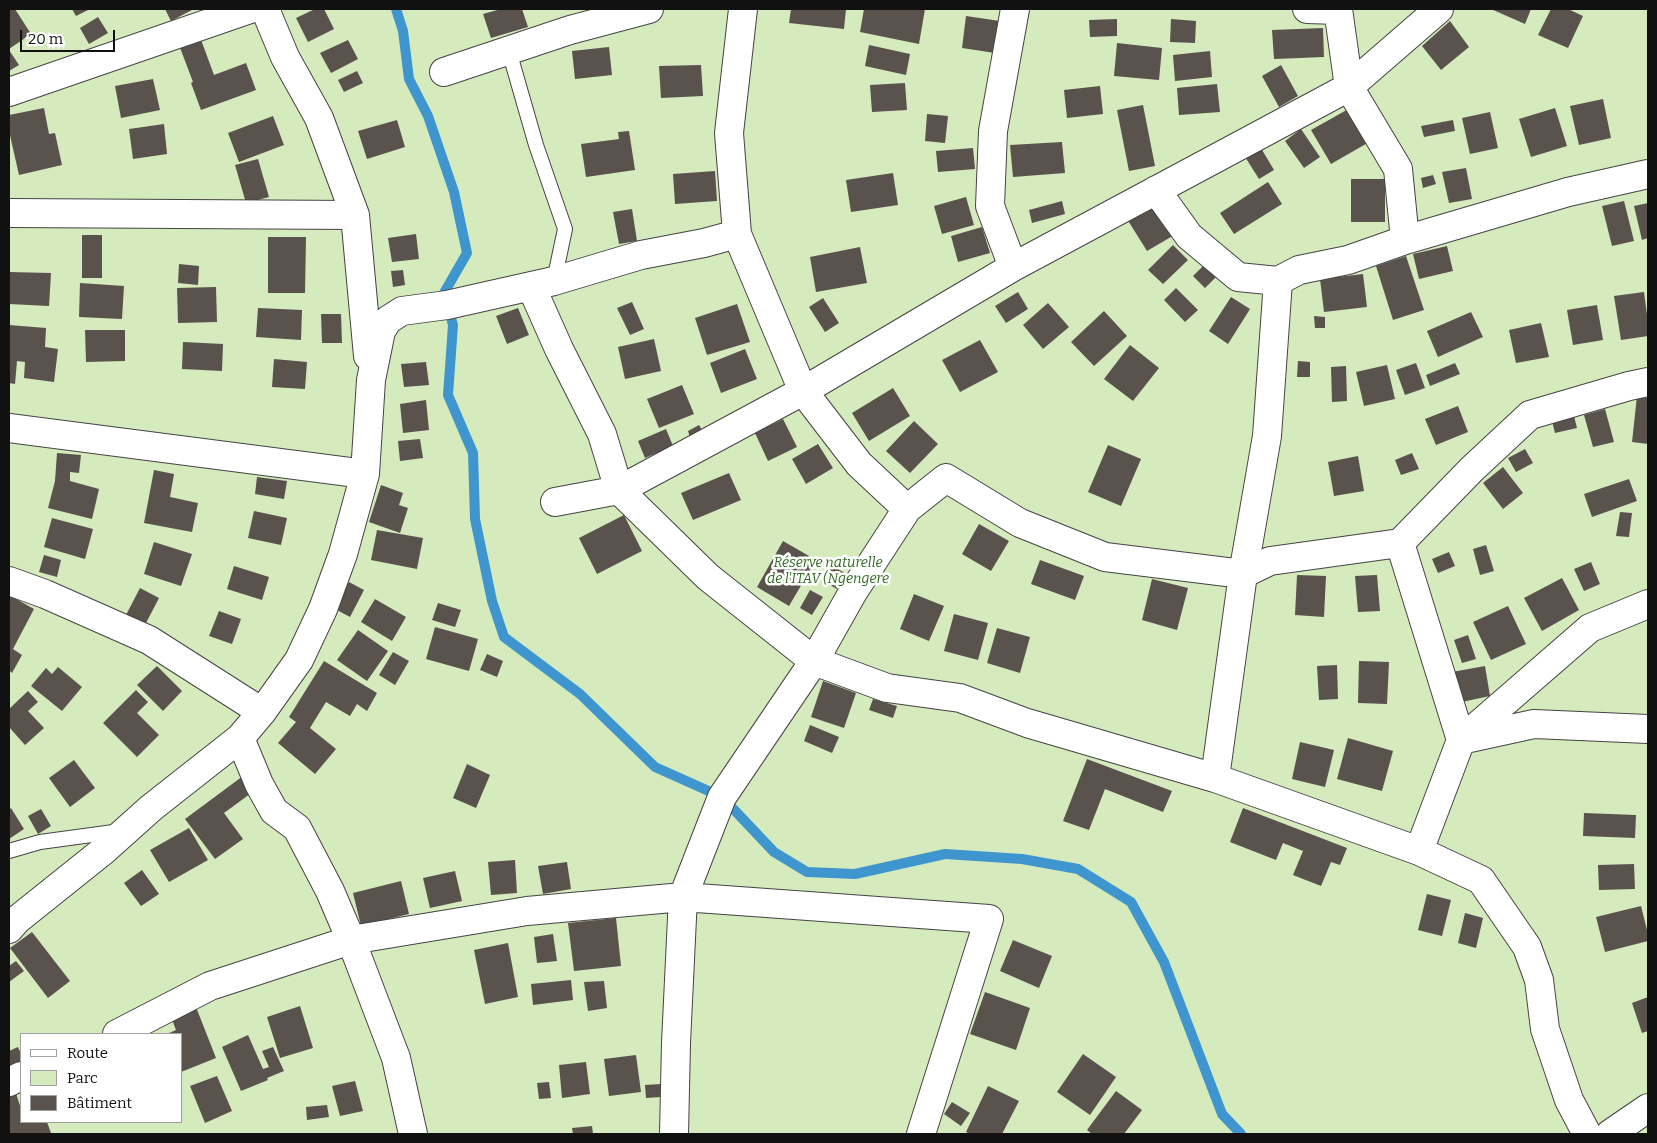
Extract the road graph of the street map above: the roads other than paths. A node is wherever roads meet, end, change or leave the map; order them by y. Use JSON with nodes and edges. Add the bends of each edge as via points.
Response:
{"nodes":[{"id":1,"x":250,"y":9,"type":"edge"},
{"id":2,"x":264,"y":9,"type":"edge"},
{"id":3,"x":649,"y":9,"type":"edge"},
{"id":4,"x":743,"y":9,"type":"edge"},
{"id":5,"x":1015,"y":9,"type":"edge"},
{"id":6,"x":1307,"y":9,"type":"edge"},
{"id":7,"x":1338,"y":9,"type":"edge"},
{"id":8,"x":1439,"y":9,"type":"edge"},
{"id":9,"x":509,"y":52,"type":"junction"},
{"id":10,"x":444,"y":72,"type":"dead end"},
{"id":11,"x":1349,"y":87,"type":"junction"},
{"id":12,"x":9,"y":92,"type":"edge"},
{"id":13,"x":1648,"y":174,"type":"edge"},
{"id":14,"x":1156,"y":190,"type":"junction"},
{"id":15,"x":9,"y":213,"type":"edge"},
{"id":16,"x":355,"y":215,"type":"junction"},
{"id":17,"x":737,"y":234,"type":"junction"},
{"id":18,"x":1405,"y":240,"type":"junction"},
{"id":19,"x":1013,"y":267,"type":"junction"},
{"id":20,"x":1278,"y":281,"type":"junction"},
{"id":21,"x":543,"y":283,"type":"junction"},
{"id":22,"x":371,"y":380,"type":"junction"},
{"id":23,"x":1648,"y":382,"type":"edge"},
{"id":24,"x":803,"y":391,"type":"junction"},
{"id":25,"x":9,"y":428,"type":"edge"},
{"id":26,"x":365,"y":474,"type":"junction"},
{"id":27,"x":619,"y":490,"type":"junction"},
{"id":28,"x":555,"y":502,"type":"dead end"},
{"id":29,"x":907,"y":509,"type":"junction"},
{"id":30,"x":1400,"y":543,"type":"junction"},
{"id":31,"x":1243,"y":574,"type":"junction"},
{"id":32,"x":9,"y":581,"type":"edge"},
{"id":33,"x":1648,"y":604,"type":"edge"},
{"id":34,"x":814,"y":661,"type":"junction"},
{"id":35,"x":262,"y":712,"type":"junction"},
{"id":36,"x":1648,"y":729,"type":"edge"},
{"id":37,"x":240,"y":738,"type":"junction"},
{"id":38,"x":1461,"y":740,"type":"junction"},
{"id":39,"x":1215,"y":778,"type":"junction"},
{"id":40,"x":126,"y":830,"type":"junction"},
{"id":41,"x":9,"y":851,"type":"edge"},
{"id":42,"x":1419,"y":851,"type":"junction"},
{"id":43,"x":69,"y":877,"type":"junction"},
{"id":44,"x":683,"y":897,"type":"junction"},
{"id":45,"x":9,"y":903,"type":"edge"},
{"id":46,"x":9,"y":929,"type":"edge"},
{"id":47,"x":351,"y":940,"type":"junction"},
{"id":48,"x":119,"y":1033,"type":"edge"},
{"id":49,"x":1648,"y":1108,"type":"edge"},
{"id":50,"x":413,"y":1134,"type":"edge"},
{"id":51,"x":674,"y":1134,"type":"edge"},
{"id":52,"x":920,"y":1134,"type":"edge"},
{"id":53,"x":1587,"y":1134,"type":"edge"},
{"id":54,"x":1610,"y":1134,"type":"edge"}],
"edges":[{"from":1,"to":12,"type":"street"},
{"from":2,"to":16,"type":"street","via":[[285,57],[319,118]]},
{"from":3,"to":9,"type":"street","via":[[570,30]]},
{"from":4,"to":17,"type":"street","via":[[729,133]]},
{"from":5,"to":19,"type":"street","via":[[993,131],[990,206]]},
{"from":6,"to":7,"type":"street"},
{"from":7,"to":11,"type":"street"},
{"from":8,"to":11,"type":"street"},
{"from":9,"to":10,"type":"street"},
{"from":9,"to":21,"type":"lane","via":[[565,229]]},
{"from":11,"to":14,"type":"street"},
{"from":11,"to":18,"type":"street","via":[[1398,169]]},
{"from":13,"to":18,"type":"street","via":[[1568,192]]},
{"from":14,"to":19,"type":"street"},
{"from":14,"to":20,"type":"street","via":[[1189,236],[1238,277]]},
{"from":15,"to":16,"type":"street"},
{"from":16,"to":22,"type":"street"},
{"from":17,"to":21,"type":"street","via":[[641,255]]},
{"from":17,"to":24,"type":"street"},
{"from":18,"to":20,"type":"street","via":[[1348,260],[1299,270]]},
{"from":19,"to":24,"type":"street"},
{"from":20,"to":31,"type":"street","via":[[1267,436]]},
{"from":21,"to":22,"type":"street","via":[[402,312],[388,320],[381,330]]},
{"from":21,"to":27,"type":"street","via":[[559,350],[602,434]]},
{"from":22,"to":26,"type":"street"},
{"from":23,"to":30,"type":"street","via":[[1530,415]]},
{"from":24,"to":27,"type":"street"},
{"from":24,"to":29,"type":"street","via":[[859,464]]},
{"from":25,"to":26,"type":"street"},
{"from":26,"to":35,"type":"street","via":[[343,554],[323,609],[298,660]]},
{"from":27,"to":28,"type":"street"},
{"from":27,"to":34,"type":"street","via":[[708,577]]},
{"from":29,"to":31,"type":"street","via":[[946,478],[1020,523],[1106,557]]},
{"from":29,"to":34,"type":"street","via":[[853,592]]},
{"from":30,"to":31,"type":"street","via":[[1270,561]]},
{"from":30,"to":38,"type":"street"},
{"from":31,"to":39,"type":"street"},
{"from":32,"to":35,"type":"street","via":[[149,640]]},
{"from":33,"to":38,"type":"street","via":[[1590,628]]},
{"from":34,"to":39,"type":"street","via":[[887,688],[960,698],[1027,722]]},
{"from":34,"to":44,"type":"street","via":[[722,797]]},
{"from":35,"to":37,"type":"street"},
{"from":36,"to":38,"type":"street","via":[[1534,724]]},
{"from":37,"to":40,"type":"street"},
{"from":37,"to":47,"type":"street","via":[[274,811],[296,828]]},
{"from":38,"to":42,"type":"street"},
{"from":39,"to":42,"type":"street"},
{"from":40,"to":41,"type":"lane","via":[[40,842]]},
{"from":40,"to":43,"type":"street"},
{"from":42,"to":53,"type":"street","via":[[1482,880],[1527,947],[1539,980],[1545,1029],[1569,1100]]},
{"from":43,"to":45,"type":"street"},
{"from":43,"to":46,"type":"street"},
{"from":44,"to":47,"type":"street","via":[[527,912]]},
{"from":44,"to":51,"type":"street"},
{"from":44,"to":52,"type":"street","via":[[989,919]]},
{"from":47,"to":48,"type":"street","via":[[210,986]]},
{"from":47,"to":50,"type":"street","via":[[396,1058]]},
{"from":49,"to":54,"type":"street"}]}
